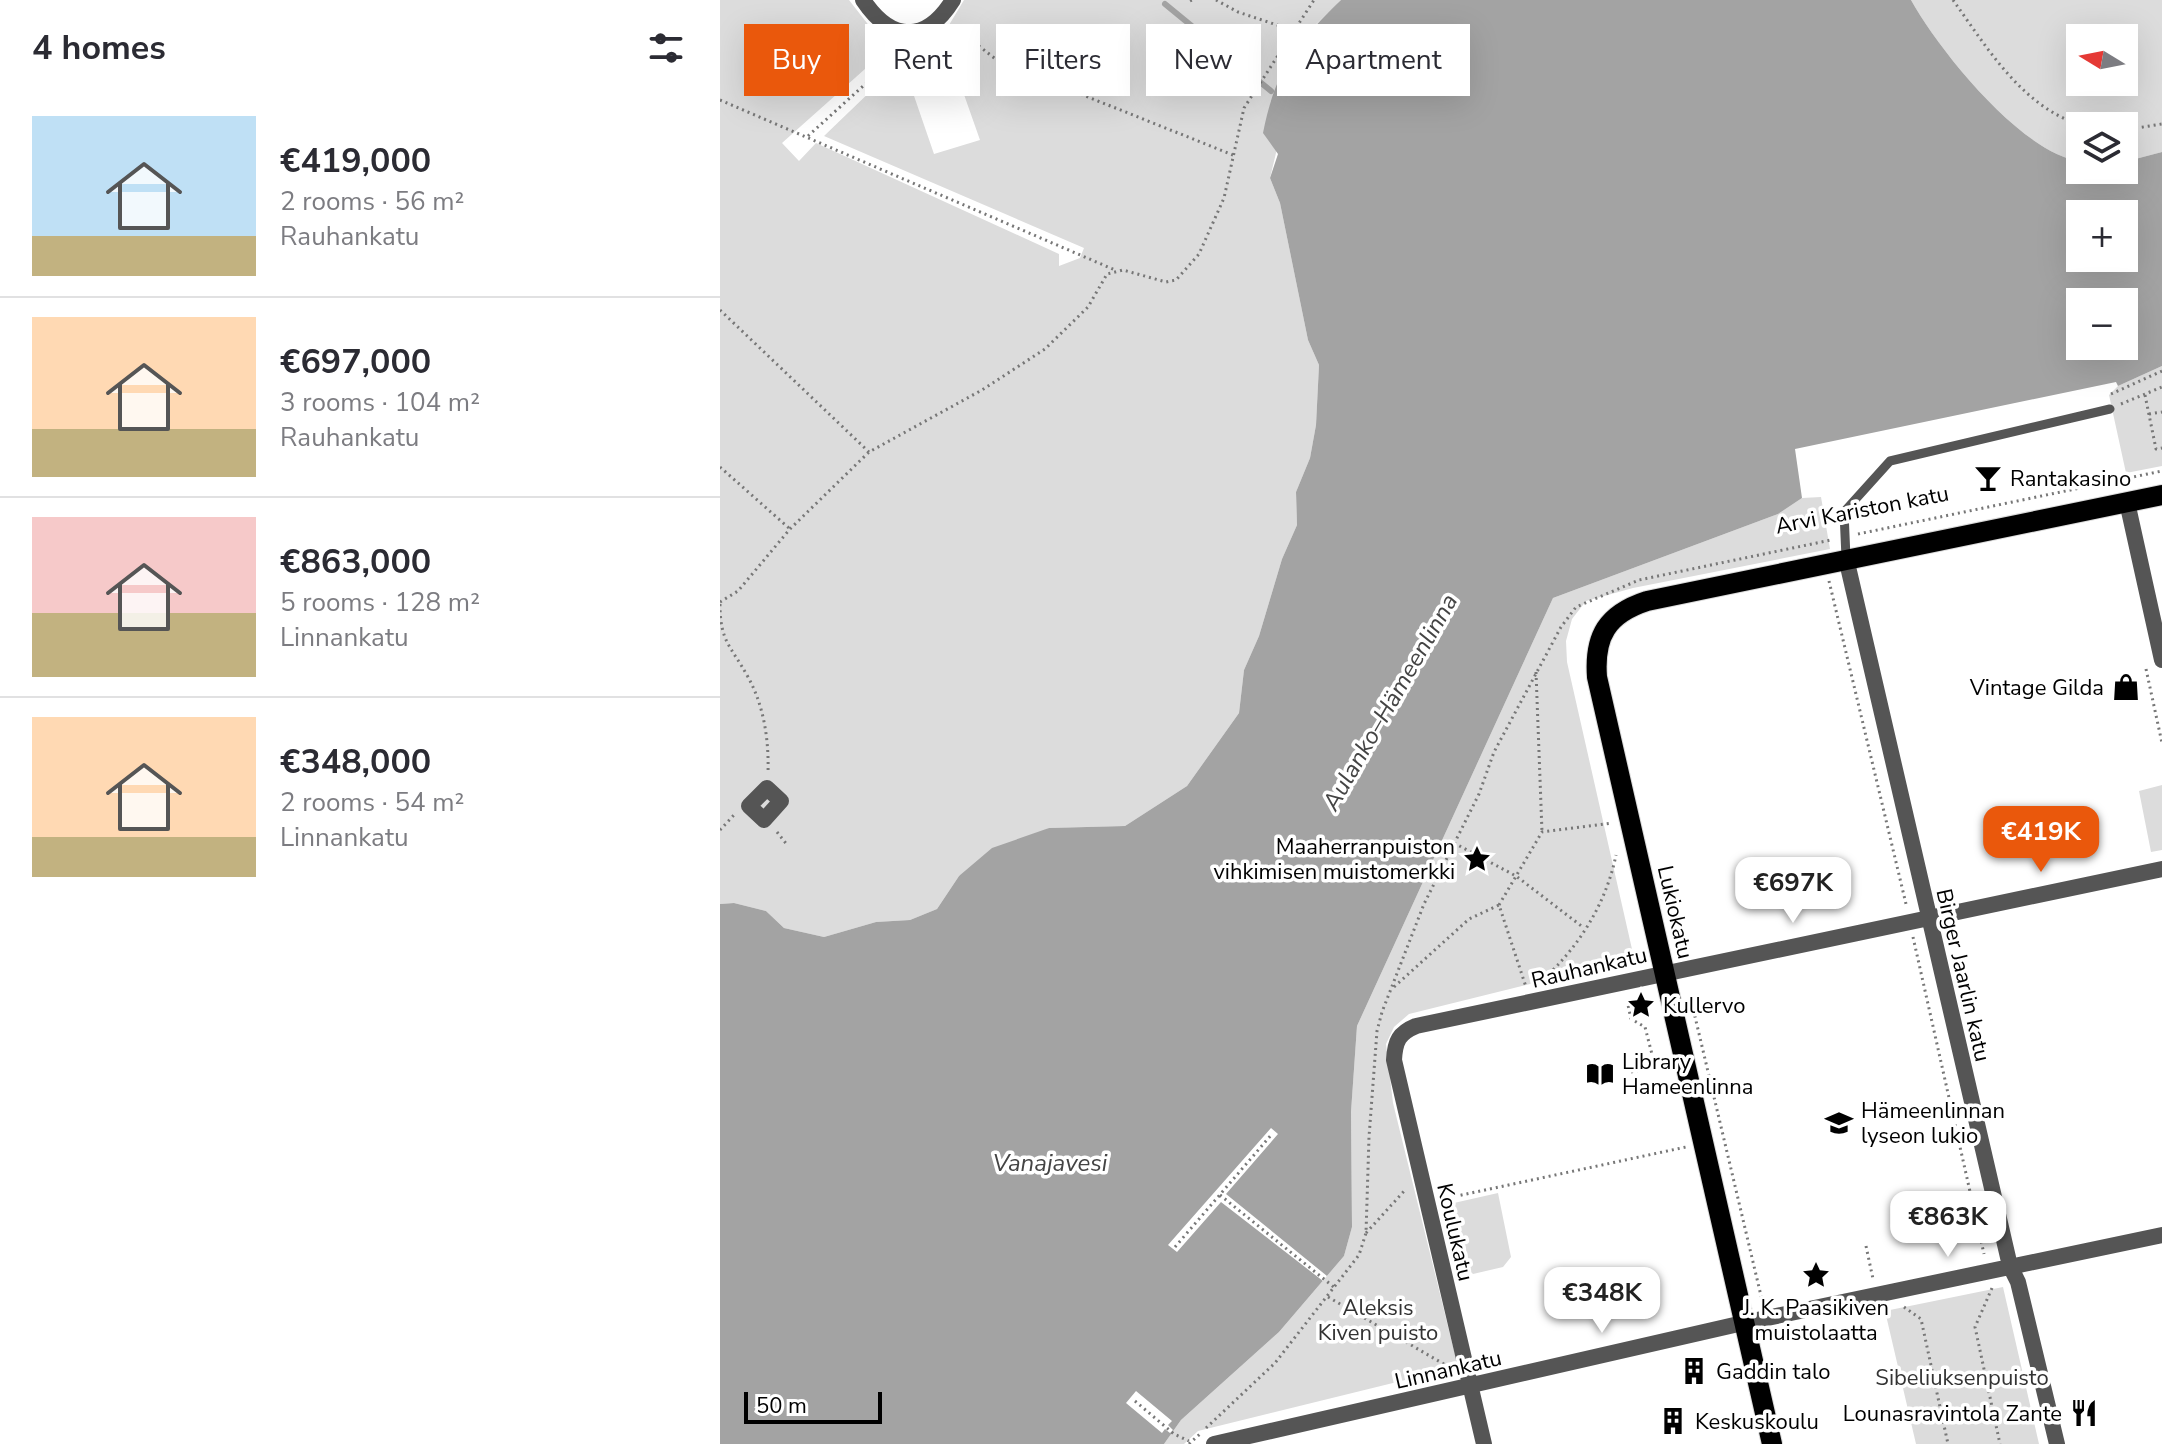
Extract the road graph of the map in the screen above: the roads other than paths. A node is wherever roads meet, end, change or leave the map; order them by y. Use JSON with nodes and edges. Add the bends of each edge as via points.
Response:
{"nodes":[{"id":1,"x":863,"y":0,"type":"edge"},
{"id":2,"x":953,"y":0,"type":"edge"},
{"id":3,"x":2110,"y":409,"type":"road end"},
{"id":4,"x":2162,"y":495,"type":"edge"},
{"id":5,"x":2127,"y":502,"type":"junction"},
{"id":6,"x":1846,"y":558,"type":"junction"},
{"id":7,"x":1604,"y":626,"type":"joint"},
{"id":8,"x":2162,"y":660,"type":"edge"},
{"id":9,"x":2162,"y":869,"type":"edge"},
{"id":10,"x":1928,"y":918,"type":"junction"},
{"id":11,"x":1665,"y":972,"type":"junction"},
{"id":12,"x":1402,"y":1032,"type":"joint"},
{"id":13,"x":2162,"y":1235,"type":"edge"},
{"id":14,"x":2010,"y":1266,"type":"junction"},
{"id":15,"x":1741,"y":1314,"type":"junction"},
{"id":16,"x":1471,"y":1387,"type":"junction"},
{"id":17,"x":1214,"y":1444,"type":"edge"},
{"id":18,"x":1484,"y":1444,"type":"edge"},
{"id":19,"x":1772,"y":1444,"type":"edge"},
{"id":20,"x":2057,"y":1444,"type":"edge"}],
"edges":[{"from":1,"to":2,"type":"street","via":[[886,24],[923,32],[943,17]]},
{"from":3,"to":6,"type":"lane","name":"Birger Jaarlin katu","via":[[1890,461],[1844,512]]},
{"from":4,"to":5,"type":"main road","name":"Arvi Kariston katu"},
{"from":5,"to":6,"type":"main road","name":"Arvi Kariston katu"},
{"from":5,"to":8,"type":"street"},
{"from":6,"to":7,"type":"main road","name":"Arvi Kariston katu","via":[[1823,552],[1647,601]]},
{"from":6,"to":10,"type":"street","name":"Birger Jaarlin katu"},
{"from":7,"to":11,"type":"main road","name":"Lukiokatu","via":[[1595,654],[1597,677]]},
{"from":9,"to":10,"type":"street","name":"Rauhankatu"},
{"from":10,"to":11,"type":"street","name":"Rauhankatu"},
{"from":10,"to":14,"type":"street","name":"Birger Jaarlin katu"},
{"from":11,"to":12,"type":"street","name":"Rauhankatu"},
{"from":11,"to":15,"type":"main road","name":"Lukiokatu"},
{"from":12,"to":16,"type":"street","name":"Koulukatu","via":[[1394,1060]]},
{"from":13,"to":14,"type":"street","name":"Linnankatu"},
{"from":14,"to":15,"type":"street","name":"Linnankatu","via":[[1764,1318]]},
{"from":14,"to":20,"type":"street","name":"Birger Jaarlin katu"},
{"from":15,"to":16,"type":"street","name":"Linnankatu"},
{"from":15,"to":19,"type":"main road","name":"Lukiokatu"},
{"from":16,"to":17,"type":"street","name":"Linnankatu"},
{"from":16,"to":18,"type":"street","name":"Koulukatu"}]}
